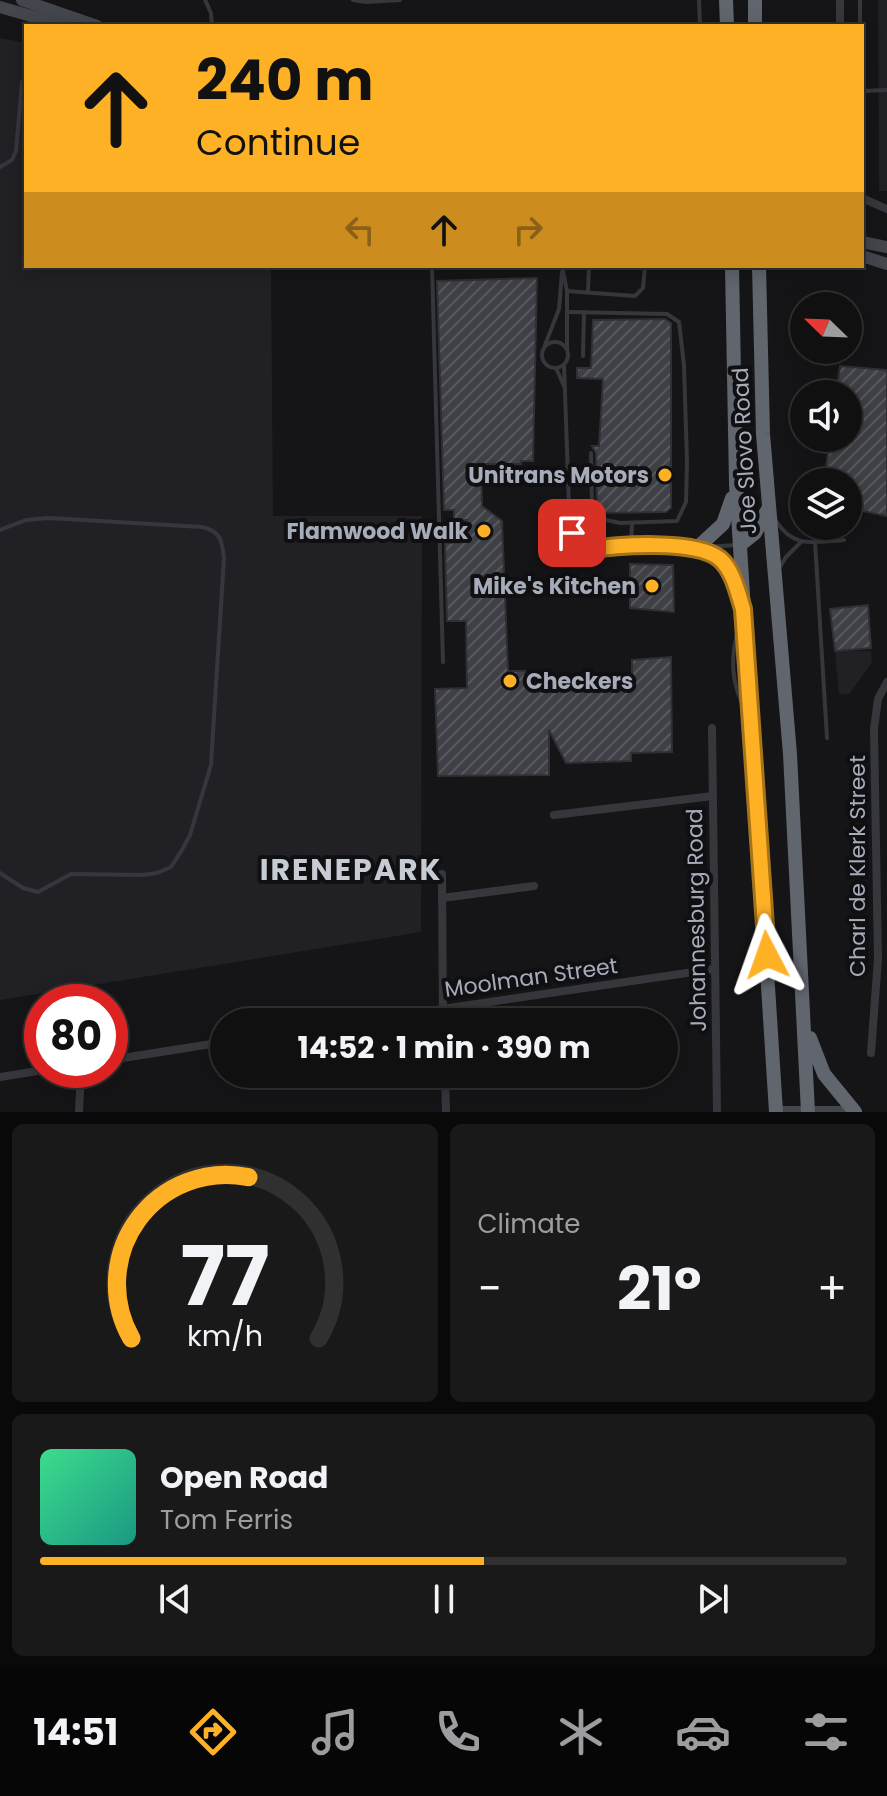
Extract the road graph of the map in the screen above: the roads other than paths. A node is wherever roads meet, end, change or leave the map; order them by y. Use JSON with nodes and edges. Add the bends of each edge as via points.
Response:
{"nodes":[{"id":1,"x":22,"y":0,"type":"edge"},
{"id":2,"x":205,"y":0,"type":"edge"},
{"id":3,"x":353,"y":0,"type":"edge"},
{"id":4,"x":400,"y":0,"type":"edge"},
{"id":5,"x":699,"y":0,"type":"edge"},
{"id":6,"x":726,"y":0,"type":"edge"},
{"id":7,"x":755,"y":0,"type":"edge"},
{"id":8,"x":840,"y":0,"type":"edge"},
{"id":9,"x":860,"y":0,"type":"edge"},
{"id":10,"x":0,"y":7,"type":"edge"},
{"id":11,"x":59,"y":24,"type":"edge"},
{"id":12,"x":91,"y":24,"type":"edge"},
{"id":13,"x":212,"y":24,"type":"edge"},
{"id":14,"x":700,"y":24,"type":"edge"},
{"id":15,"x":727,"y":24,"type":"edge"},
{"id":16,"x":755,"y":24,"type":"edge"},
{"id":17,"x":840,"y":24,"type":"edge"},
{"id":18,"x":860,"y":24,"type":"edge"},
{"id":19,"x":22,"y":82,"type":"dead end"},
{"id":20,"x":886,"y":89,"type":"edge"},
{"id":21,"x":864,"y":91,"type":"edge"},
{"id":22,"x":0,"y":167,"type":"edge"},
{"id":23,"x":864,"y":199,"type":"edge"},
{"id":24,"x":887,"y":209,"type":"edge"},
{"id":25,"x":864,"y":242,"type":"edge"},
{"id":26,"x":887,"y":247,"type":"edge"},
{"id":27,"x":864,"y":256,"type":"edge"},
{"id":28,"x":887,"y":262,"type":"edge"},
{"id":29,"x":432,"y":268,"type":"edge"},
{"id":30,"x":589,"y":268,"type":"edge"},
{"id":31,"x":645,"y":268,"type":"edge"},
{"id":32,"x":722,"y":268,"type":"edge"},
{"id":33,"x":732,"y":268,"type":"edge"},
{"id":34,"x":759,"y":268,"type":"edge"},
{"id":35,"x":770,"y":268,"type":"edge"},
{"id":36,"x":562,"y":269,"type":"edge"},
{"id":37,"x":567,"y":291,"type":"junction"},
{"id":38,"x":588,"y":292,"type":"junction"},
{"id":39,"x":760,"y":303,"type":"junction"},
{"id":40,"x":733,"y":311,"type":"junction"},
{"id":41,"x":568,"y":312,"type":"junction"},
{"id":42,"x":584,"y":312,"type":"junction"},
{"id":43,"x":544,"y":347,"type":"junction"},
{"id":44,"x":567,"y":349,"type":"junction"},
{"id":45,"x":583,"y":356,"type":"dead end"},
{"id":46,"x":564,"y":365,"type":"junction"},
{"id":47,"x":556,"y":368,"type":"junction"},
{"id":48,"x":566,"y":391,"type":"junction"},
{"id":49,"x":591,"y":453,"type":"dead end"},
{"id":50,"x":736,"y":484,"type":"junction"},
{"id":51,"x":768,"y":509,"type":"junction"},
{"id":52,"x":570,"y":510,"type":"junction"},
{"id":53,"x":632,"y":523,"type":"junction"},
{"id":54,"x":0,"y":530,"type":"edge"},
{"id":55,"x":570,"y":534,"type":"junction"},
{"id":56,"x":579,"y":534,"type":"junction"},
{"id":57,"x":844,"y":540,"type":"dead end"},
{"id":58,"x":586,"y":541,"type":"junction"},
{"id":59,"x":801,"y":542,"type":"junction"},
{"id":60,"x":815,"y":542,"type":"junction"},
{"id":61,"x":614,"y":545,"type":"junction"},
{"id":62,"x":740,"y":545,"type":"junction"},
{"id":63,"x":631,"y":546,"type":"junction"},
{"id":64,"x":698,"y":547,"type":"junction"},
{"id":65,"x":586,"y":550,"type":"junction"},
{"id":66,"x":775,"y":579,"type":"junction"},
{"id":67,"x":743,"y":612,"type":"junction"},
{"id":68,"x":443,"y":662,"type":"dead end"},
{"id":69,"x":887,"y":682,"type":"edge"},
{"id":70,"x":712,"y":728,"type":"dead end"},
{"id":71,"x":827,"y":738,"type":"dead end"},
{"id":72,"x":713,"y":796,"type":"junction"},
{"id":73,"x":554,"y":815,"type":"dead end"},
{"id":74,"x":0,"y":873,"type":"edge"},
{"id":75,"x":442,"y":874,"type":"dead end"},
{"id":76,"x":534,"y":886,"type":"dead end"},
{"id":77,"x":442,"y":898,"type":"junction"},
{"id":78,"x":714,"y":969,"type":"junction"},
{"id":79,"x":443,"y":1008,"type":"joint"},
{"id":80,"x":805,"y":1022,"type":"junction"},
{"id":81,"x":210,"y":1044,"type":"edge"},
{"id":82,"x":871,"y":1053,"type":"dead end"},
{"id":83,"x":128,"y":1057,"type":"edge"},
{"id":84,"x":24,"y":1073,"type":"edge"},
{"id":85,"x":0,"y":1077,"type":"edge"},
{"id":86,"x":80,"y":1088,"type":"edge"},
{"id":87,"x":445,"y":1088,"type":"edge"},
{"id":88,"x":808,"y":1111,"type":"edge"},
{"id":89,"x":79,"y":1112,"type":"edge"},
{"id":90,"x":446,"y":1112,"type":"edge"},
{"id":91,"x":717,"y":1112,"type":"edge"},
{"id":92,"x":775,"y":1112,"type":"edge"},
{"id":93,"x":849,"y":1112,"type":"edge"},
{"id":94,"x":855,"y":1112,"type":"edge"}],
"edges":[{"from":1,"to":12,"type":"street"},
{"from":2,"to":13,"type":"lane"},
{"from":3,"to":4,"type":"lane"},
{"from":5,"to":14,"type":"lane"},
{"from":6,"to":15,"type":"highway"},
{"from":7,"to":16,"type":"highway"},
{"from":8,"to":17,"type":"street"},
{"from":9,"to":18,"type":"lane"},
{"from":10,"to":11,"type":"street"},
{"from":19,"to":22,"type":"lane","via":[[16,151]]},
{"from":20,"to":21,"type":"lane"},
{"from":23,"to":24,"type":"street"},
{"from":25,"to":26,"type":"street"},
{"from":27,"to":28,"type":"street"},
{"from":29,"to":68,"type":"lane"},
{"from":30,"to":38,"type":"lane"},
{"from":31,"to":38,"type":"lane","via":[[638,295]]},
{"from":32,"to":40,"type":"highway"},
{"from":33,"to":40,"type":"highway","name":"Joe Slovo Road"},
{"from":34,"to":39,"type":"highway","name":"Joe Slovo Road"},
{"from":35,"to":39,"type":"highway"},
{"from":36,"to":37,"type":"lane"},
{"from":36,"to":43,"type":"lane","via":[[559,309]]},
{"from":37,"to":38,"type":"lane"},
{"from":37,"to":41,"type":"lane"},
{"from":39,"to":51,"type":"highway","name":"Joe Slovo Road"},
{"from":40,"to":50,"type":"highway","name":"Joe Slovo Road"},
{"from":41,"to":42,"type":"lane"},
{"from":41,"to":44,"type":"lane"},
{"from":42,"to":45,"type":"lane"},
{"from":42,"to":53,"type":"lane","via":[[667,314],[675,317],[682,331],[685,507],[672,523]]},
{"from":43,"to":44,"type":"lane","via":[[556,341]]},
{"from":43,"to":47,"type":"lane","via":[[543,360]]},
{"from":44,"to":46,"type":"lane"},
{"from":46,"to":47,"type":"lane"},
{"from":46,"to":48,"type":"lane"},
{"from":47,"to":48,"type":"lane"},
{"from":48,"to":52,"type":"lane"},
{"from":49,"to":53,"type":"lane","via":[[594,515]]},
{"from":50,"to":62,"type":"highway","name":"Joe Slovo Road"},
{"from":50,"to":64,"type":"highway","via":[[723,524]]},
{"from":51,"to":59,"type":"lane","via":[[785,534]]},
{"from":51,"to":62,"type":"highway","via":[[755,533]]},
{"from":51,"to":66,"type":"highway","name":"Joe Slovo Road"},
{"from":52,"to":55,"type":"lane"},
{"from":52,"to":56,"type":"lane"},
{"from":53,"to":63,"type":"lane"},
{"from":54,"to":74,"type":"lane","via":[[48,518],[202,527],[221,538],[224,558],[211,765],[190,835],[177,859],[171,867],[143,875],[71,874],[38,892]]},
{"from":55,"to":56,"type":"lane"},
{"from":55,"to":65,"type":"lane","via":[[561,543],[563,555],[575,560]]},
{"from":56,"to":58,"type":"lane"},
{"from":57,"to":60,"type":"lane"},
{"from":58,"to":61,"type":"lane"},
{"from":58,"to":65,"type":"lane"},
{"from":59,"to":60,"type":"lane"},
{"from":59,"to":66,"type":"lane"},
{"from":60,"to":71,"type":"lane"},
{"from":61,"to":63,"type":"lane"},
{"from":61,"to":65,"type":"lane"},
{"from":62,"to":64,"type":"lane"},
{"from":62,"to":67,"type":"highway","name":"Joe Slovo Road"},
{"from":63,"to":64,"type":"lane"},
{"from":64,"to":67,"type":"highway","via":[[722,561]]},
{"from":66,"to":80,"type":"highway","name":"Joe Slovo Road"},
{"from":67,"to":92,"type":"highway","name":"Joe Slovo Road"},
{"from":69,"to":82,"type":"street","name":"Charl de Klerk Street","via":[[878,699],[874,729],[878,959]]},
{"from":70,"to":72,"type":"street","name":"Johannesburg Road"},
{"from":72,"to":73,"type":"street"},
{"from":72,"to":78,"type":"street","name":"Johannesburg Road"},
{"from":75,"to":77,"type":"street"},
{"from":76,"to":77,"type":"street"},
{"from":77,"to":79,"type":"street"},
{"from":78,"to":79,"type":"street","name":"Moolman Street"},
{"from":78,"to":91,"type":"street","name":"Johannesburg Road"},
{"from":80,"to":88,"type":"highway","name":"Joe Slovo Road"},
{"from":80,"to":94,"type":"highway","via":[[824,1074]]},
{"from":81,"to":83,"type":"street"},
{"from":84,"to":85,"type":"street"},
{"from":86,"to":89,"type":"street"},
{"from":87,"to":90,"type":"street"},
{"from":88,"to":92,"type":"street"},
{"from":88,"to":93,"type":"street"}]}
